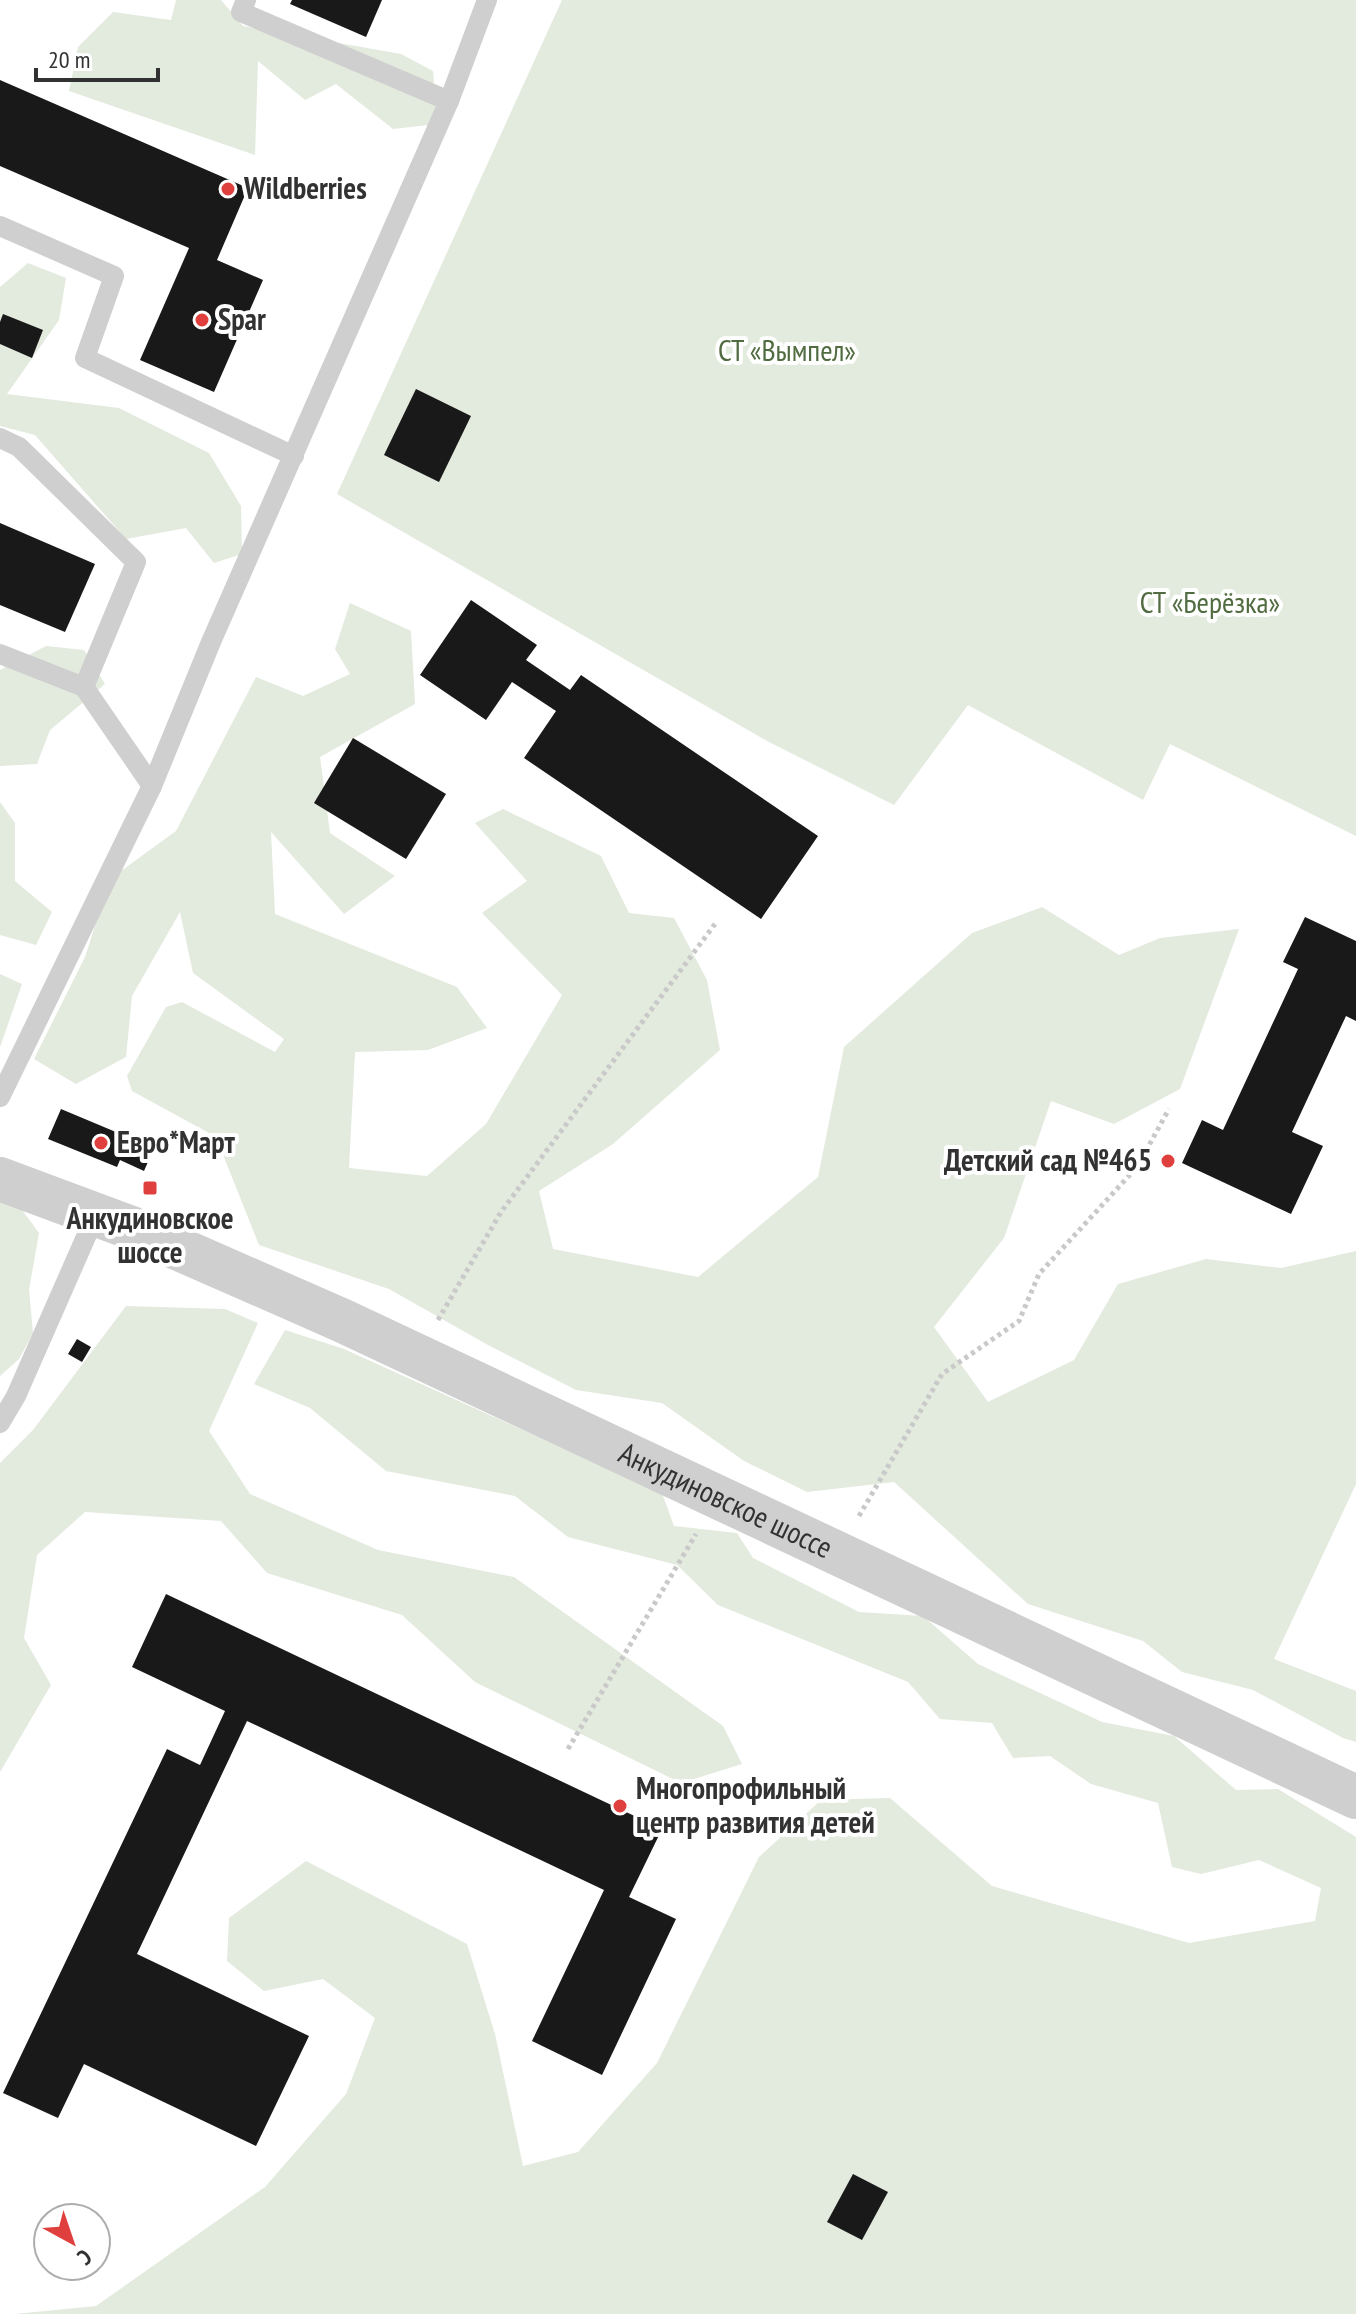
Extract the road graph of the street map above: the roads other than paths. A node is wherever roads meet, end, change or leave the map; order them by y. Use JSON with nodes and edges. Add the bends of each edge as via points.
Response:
{"nodes":[{"id":1,"x":246,"y":0,"type":"edge"},
{"id":2,"x":487,"y":0,"type":"edge"},
{"id":3,"x":449,"y":101,"type":"junction"},
{"id":4,"x":0,"y":226,"type":"edge"},
{"id":5,"x":0,"y":438,"type":"edge"},
{"id":6,"x":294,"y":456,"type":"junction"},
{"id":7,"x":0,"y":654,"type":"edge"},
{"id":8,"x":84,"y":687,"type":"junction"},
{"id":9,"x":152,"y":786,"type":"junction"},
{"id":10,"x":0,"y":1097,"type":"edge"},
{"id":11,"x":0,"y":1179,"type":"edge"},
{"id":12,"x":96,"y":1214,"type":"junction"},
{"id":13,"x":8,"y":1393,"type":"edge"},
{"id":14,"x":0,"y":1423,"type":"edge"},
{"id":15,"x":1356,"y":1797,"type":"edge"}],
"edges":[{"from":1,"to":3,"type":"lane","via":[[241,12]]},
{"from":2,"to":3,"type":"lane"},
{"from":3,"to":6,"type":"lane"},
{"from":4,"to":6,"type":"lane","via":[[114,276],[85,358]]},
{"from":5,"to":8,"type":"lane","via":[[19,447],[136,562]]},
{"from":6,"to":9,"type":"lane"},
{"from":7,"to":8,"type":"lane"},
{"from":8,"to":9,"type":"lane"},
{"from":9,"to":10,"type":"lane"},
{"from":11,"to":12,"type":"street","name":"Анкудиновское шоссе"},
{"from":12,"to":13,"type":"lane"},
{"from":12,"to":15,"type":"street","name":"Анкудиновское шоссе","via":[[341,1320]]},
{"from":13,"to":14,"type":"lane"}]}
